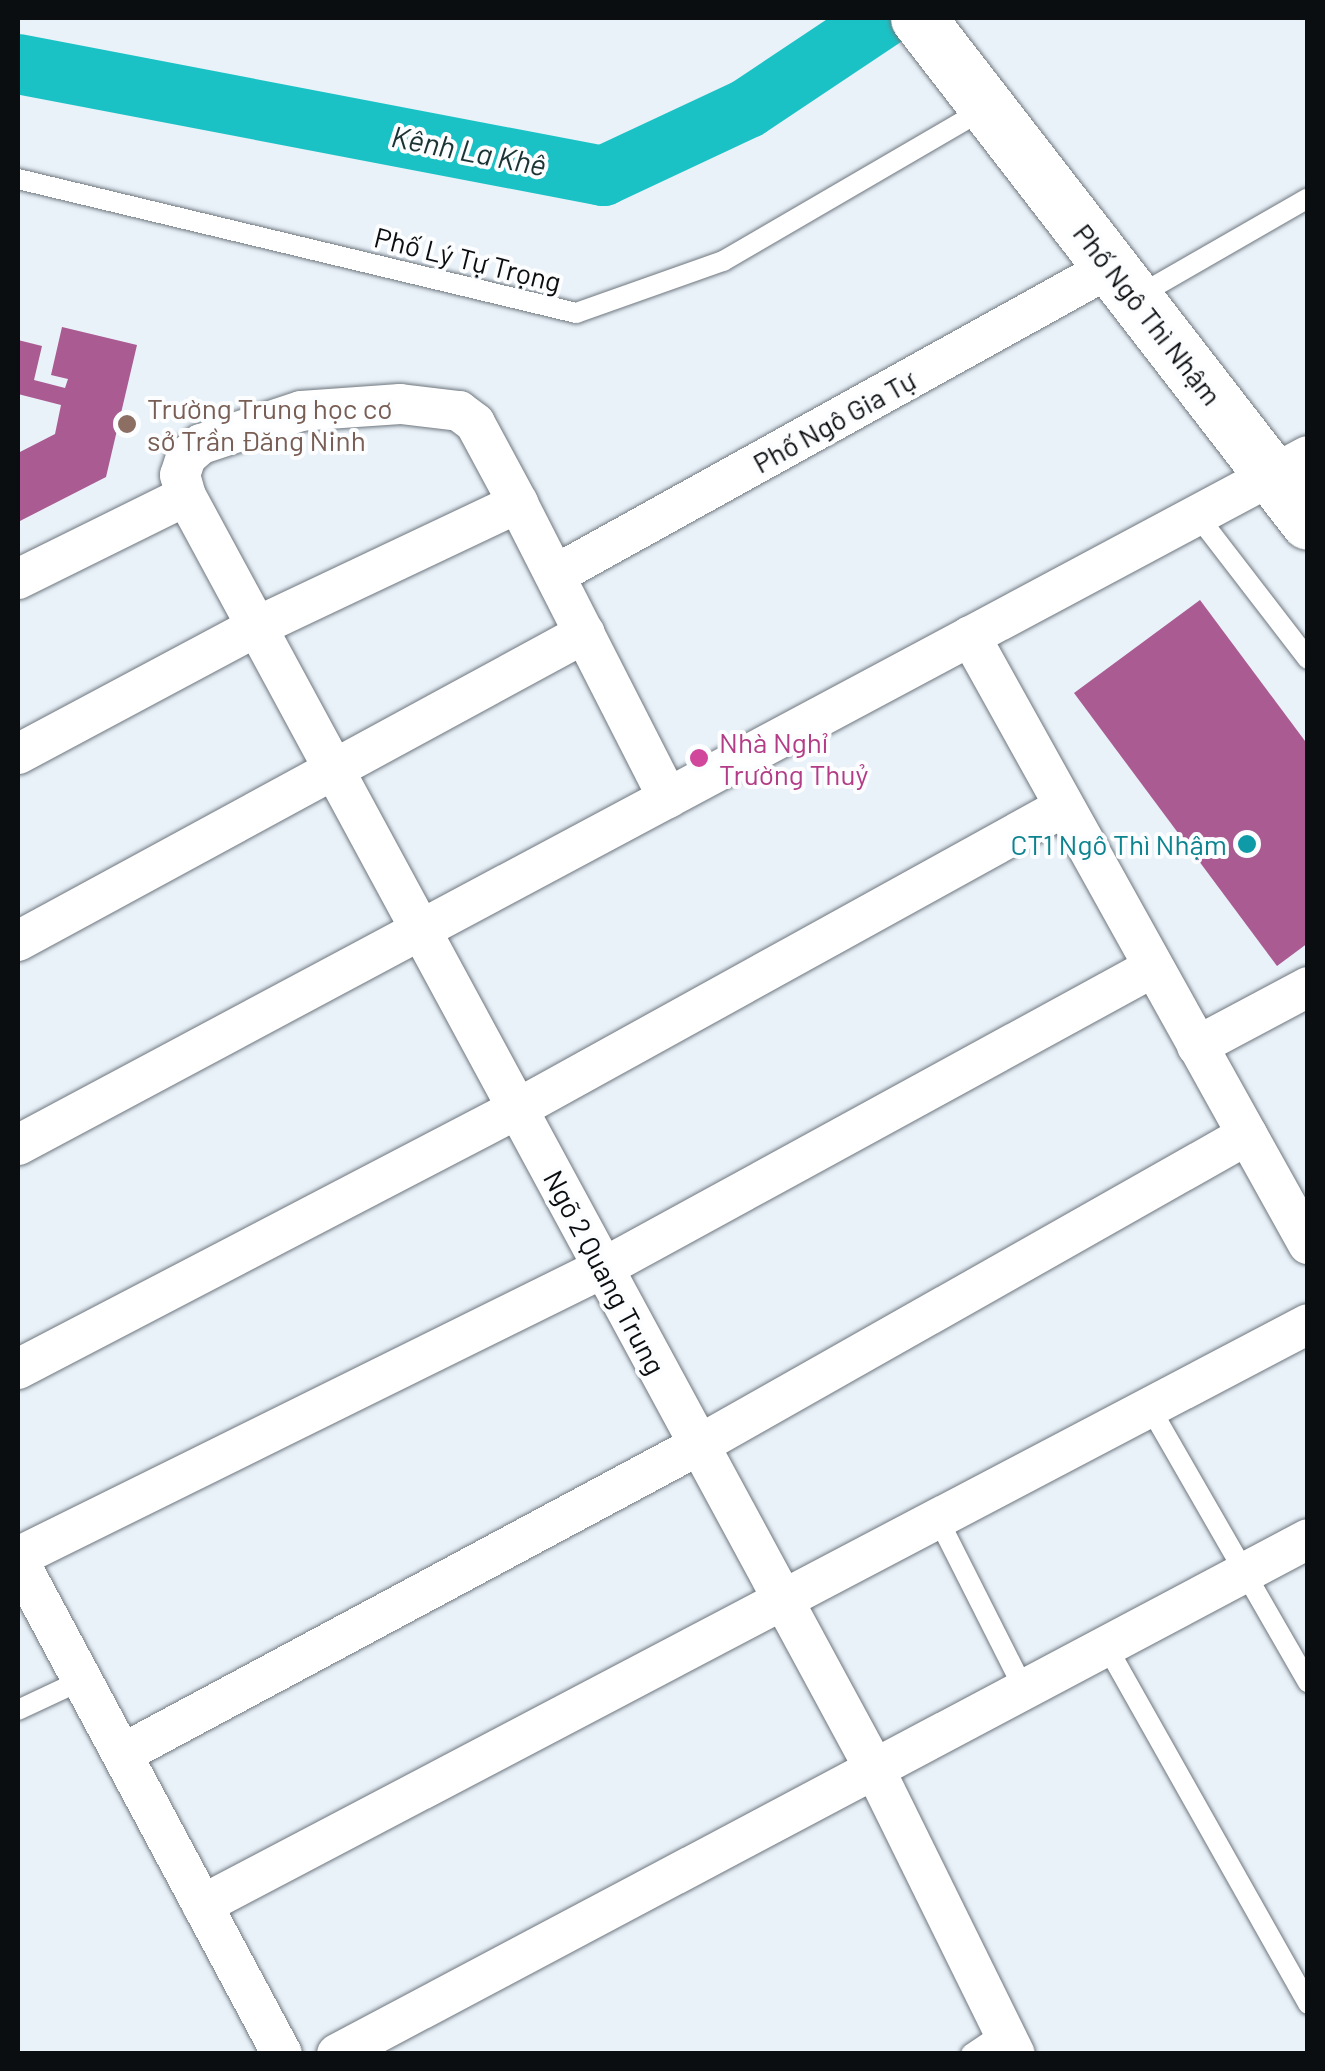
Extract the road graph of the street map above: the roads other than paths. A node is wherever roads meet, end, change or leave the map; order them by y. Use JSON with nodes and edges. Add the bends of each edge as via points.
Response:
{"nodes":[{"id":1,"x":918,"y":18,"type":"edge"},
{"id":2,"x":984,"y":109,"type":"junction"},
{"id":3,"x":18,"y":178,"type":"edge"},
{"id":4,"x":1308,"y":198,"type":"edge"},
{"id":5,"x":1124,"y":282,"type":"junction"},
{"id":6,"x":1288,"y":466,"type":"edge"},
{"id":7,"x":186,"y":496,"type":"junction"},
{"id":8,"x":518,"y":502,"type":"junction"},
{"id":9,"x":1197,"y":515,"type":"junction"},
{"id":10,"x":1308,"y":522,"type":"edge"},
{"id":11,"x":555,"y":575,"type":"junction"},
{"id":12,"x":18,"y":579,"type":"edge"},
{"id":13,"x":256,"y":627,"type":"junction"},
{"id":14,"x":584,"y":633,"type":"junction"},
{"id":15,"x":970,"y":636,"type":"junction"},
{"id":16,"x":1308,"y":658,"type":"edge"},
{"id":17,"x":18,"y":754,"type":"edge"},
{"id":18,"x":333,"y":768,"type":"junction"},
{"id":19,"x":668,"y":798,"type":"junction"},
{"id":20,"x":1062,"y":808,"type":"junction"},
{"id":21,"x":421,"y":930,"type":"junction"},
{"id":22,"x":18,"y":941,"type":"edge"},
{"id":23,"x":1150,"y":969,"type":"junction"},
{"id":24,"x":1308,"y":987,"type":"edge"},
{"id":25,"x":1308,"y":1018,"type":"edge"},
{"id":26,"x":1204,"y":1058,"type":"junction"},
{"id":27,"x":517,"y":1108,"type":"junction"},
{"id":28,"x":1247,"y":1135,"type":"junction"},
{"id":29,"x":18,"y":1146,"type":"edge"},
{"id":30,"x":1308,"y":1244,"type":"edge"},
{"id":31,"x":603,"y":1268,"type":"junction"},
{"id":32,"x":1308,"y":1324,"type":"edge"},
{"id":33,"x":18,"y":1368,"type":"edge"},
{"id":34,"x":1148,"y":1406,"type":"junction"},
{"id":35,"x":699,"y":1445,"type":"junction"},
{"id":36,"x":937,"y":1517,"type":"junction"},
{"id":37,"x":1308,"y":1539,"type":"edge"},
{"id":38,"x":18,"y":1558,"type":"edge"},
{"id":39,"x":1244,"y":1571,"type":"junction"},
{"id":40,"x":782,"y":1598,"type":"junction"},
{"id":41,"x":1107,"y":1647,"type":"junction"},
{"id":42,"x":82,"y":1680,"type":"junction"},
{"id":43,"x":1308,"y":1682,"type":"edge"},
{"id":44,"x":1025,"y":1691,"type":"junction"},
{"id":45,"x":18,"y":1710,"type":"edge"},
{"id":46,"x":122,"y":1754,"type":"junction"},
{"id":47,"x":875,"y":1770,"type":"junction"},
{"id":48,"x":202,"y":1905,"type":"junction"},
{"id":49,"x":1308,"y":2004,"type":"edge"},
{"id":50,"x":1010,"y":2042,"type":"edge"},
{"id":51,"x":282,"y":2054,"type":"edge"},
{"id":52,"x":337,"y":2054,"type":"edge"},
{"id":53,"x":971,"y":2054,"type":"edge"}],
"edges":[{"from":1,"to":2,"type":"main road","name":"Phố Ngô Thì Nhậm"},
{"from":2,"to":3,"type":"lane","name":"Phố Lý Tự Trọng","via":[[723,262],[576,313]]},
{"from":2,"to":5,"type":"main road","name":"Phố Ngô Thì Nhậm"},
{"from":4,"to":5,"type":"lane"},
{"from":5,"to":6,"type":"main road","name":"Phố Ngô Thì Nhậm"},
{"from":5,"to":11,"type":"street","name":"Phố Ngô Gia Tự"},
{"from":6,"to":9,"type":"street"},
{"from":6,"to":10,"type":"main road","name":"Phố Ngô Thì Nhậm"},
{"from":7,"to":8,"type":"street","via":[[181,466],[201,444],[301,412],[430,405],[475,423]]},
{"from":7,"to":12,"type":"street"},
{"from":7,"to":13,"type":"street","name":"Ngõ 2 Quang Trung"},
{"from":8,"to":11,"type":"street"},
{"from":8,"to":13,"type":"street"},
{"from":9,"to":15,"type":"street"},
{"from":9,"to":16,"type":"lane"},
{"from":11,"to":14,"type":"street"},
{"from":13,"to":17,"type":"street"},
{"from":13,"to":18,"type":"street","name":"Ngõ 2 Quang Trung"},
{"from":14,"to":18,"type":"street"},
{"from":14,"to":19,"type":"street"},
{"from":15,"to":19,"type":"street"},
{"from":15,"to":20,"type":"street"},
{"from":18,"to":21,"type":"street","name":"Ngõ 2 Quang Trung"},
{"from":18,"to":22,"type":"street"},
{"from":19,"to":21,"type":"street"},
{"from":20,"to":23,"type":"street"},
{"from":20,"to":27,"type":"street"},
{"from":21,"to":27,"type":"street","name":"Ngõ 2 Quang Trung"},
{"from":21,"to":29,"type":"street"},
{"from":23,"to":26,"type":"street"},
{"from":23,"to":31,"type":"street"},
{"from":24,"to":26,"type":"street"},
{"from":25,"to":26,"type":"street"},
{"from":26,"to":28,"type":"street"},
{"from":27,"to":31,"type":"street","name":"Ngõ 2 Quang Trung"},
{"from":27,"to":33,"type":"street"},
{"from":28,"to":30,"type":"street"},
{"from":28,"to":35,"type":"street"},
{"from":31,"to":35,"type":"street","name":"Ngõ 2 Quang Trung"},
{"from":31,"to":38,"type":"street"},
{"from":32,"to":34,"type":"street"},
{"from":34,"to":36,"type":"street"},
{"from":34,"to":39,"type":"lane"},
{"from":35,"to":40,"type":"street","name":"Ngõ 2 Quang Trung"},
{"from":35,"to":46,"type":"street"},
{"from":36,"to":40,"type":"street"},
{"from":36,"to":44,"type":"lane"},
{"from":37,"to":39,"type":"street"},
{"from":38,"to":42,"type":"street"},
{"from":39,"to":41,"type":"street"},
{"from":39,"to":43,"type":"lane"},
{"from":40,"to":47,"type":"street","name":"Ngõ 2 Quang Trung"},
{"from":40,"to":48,"type":"street"},
{"from":41,"to":44,"type":"street"},
{"from":41,"to":49,"type":"lane"},
{"from":42,"to":45,"type":"lane"},
{"from":42,"to":46,"type":"street"},
{"from":44,"to":47,"type":"street"},
{"from":46,"to":48,"type":"street"},
{"from":47,"to":50,"type":"street","name":"Ngõ 2 Quang Trung"},
{"from":47,"to":52,"type":"street"},
{"from":48,"to":51,"type":"street"},
{"from":50,"to":53,"type":"lane"}]}
